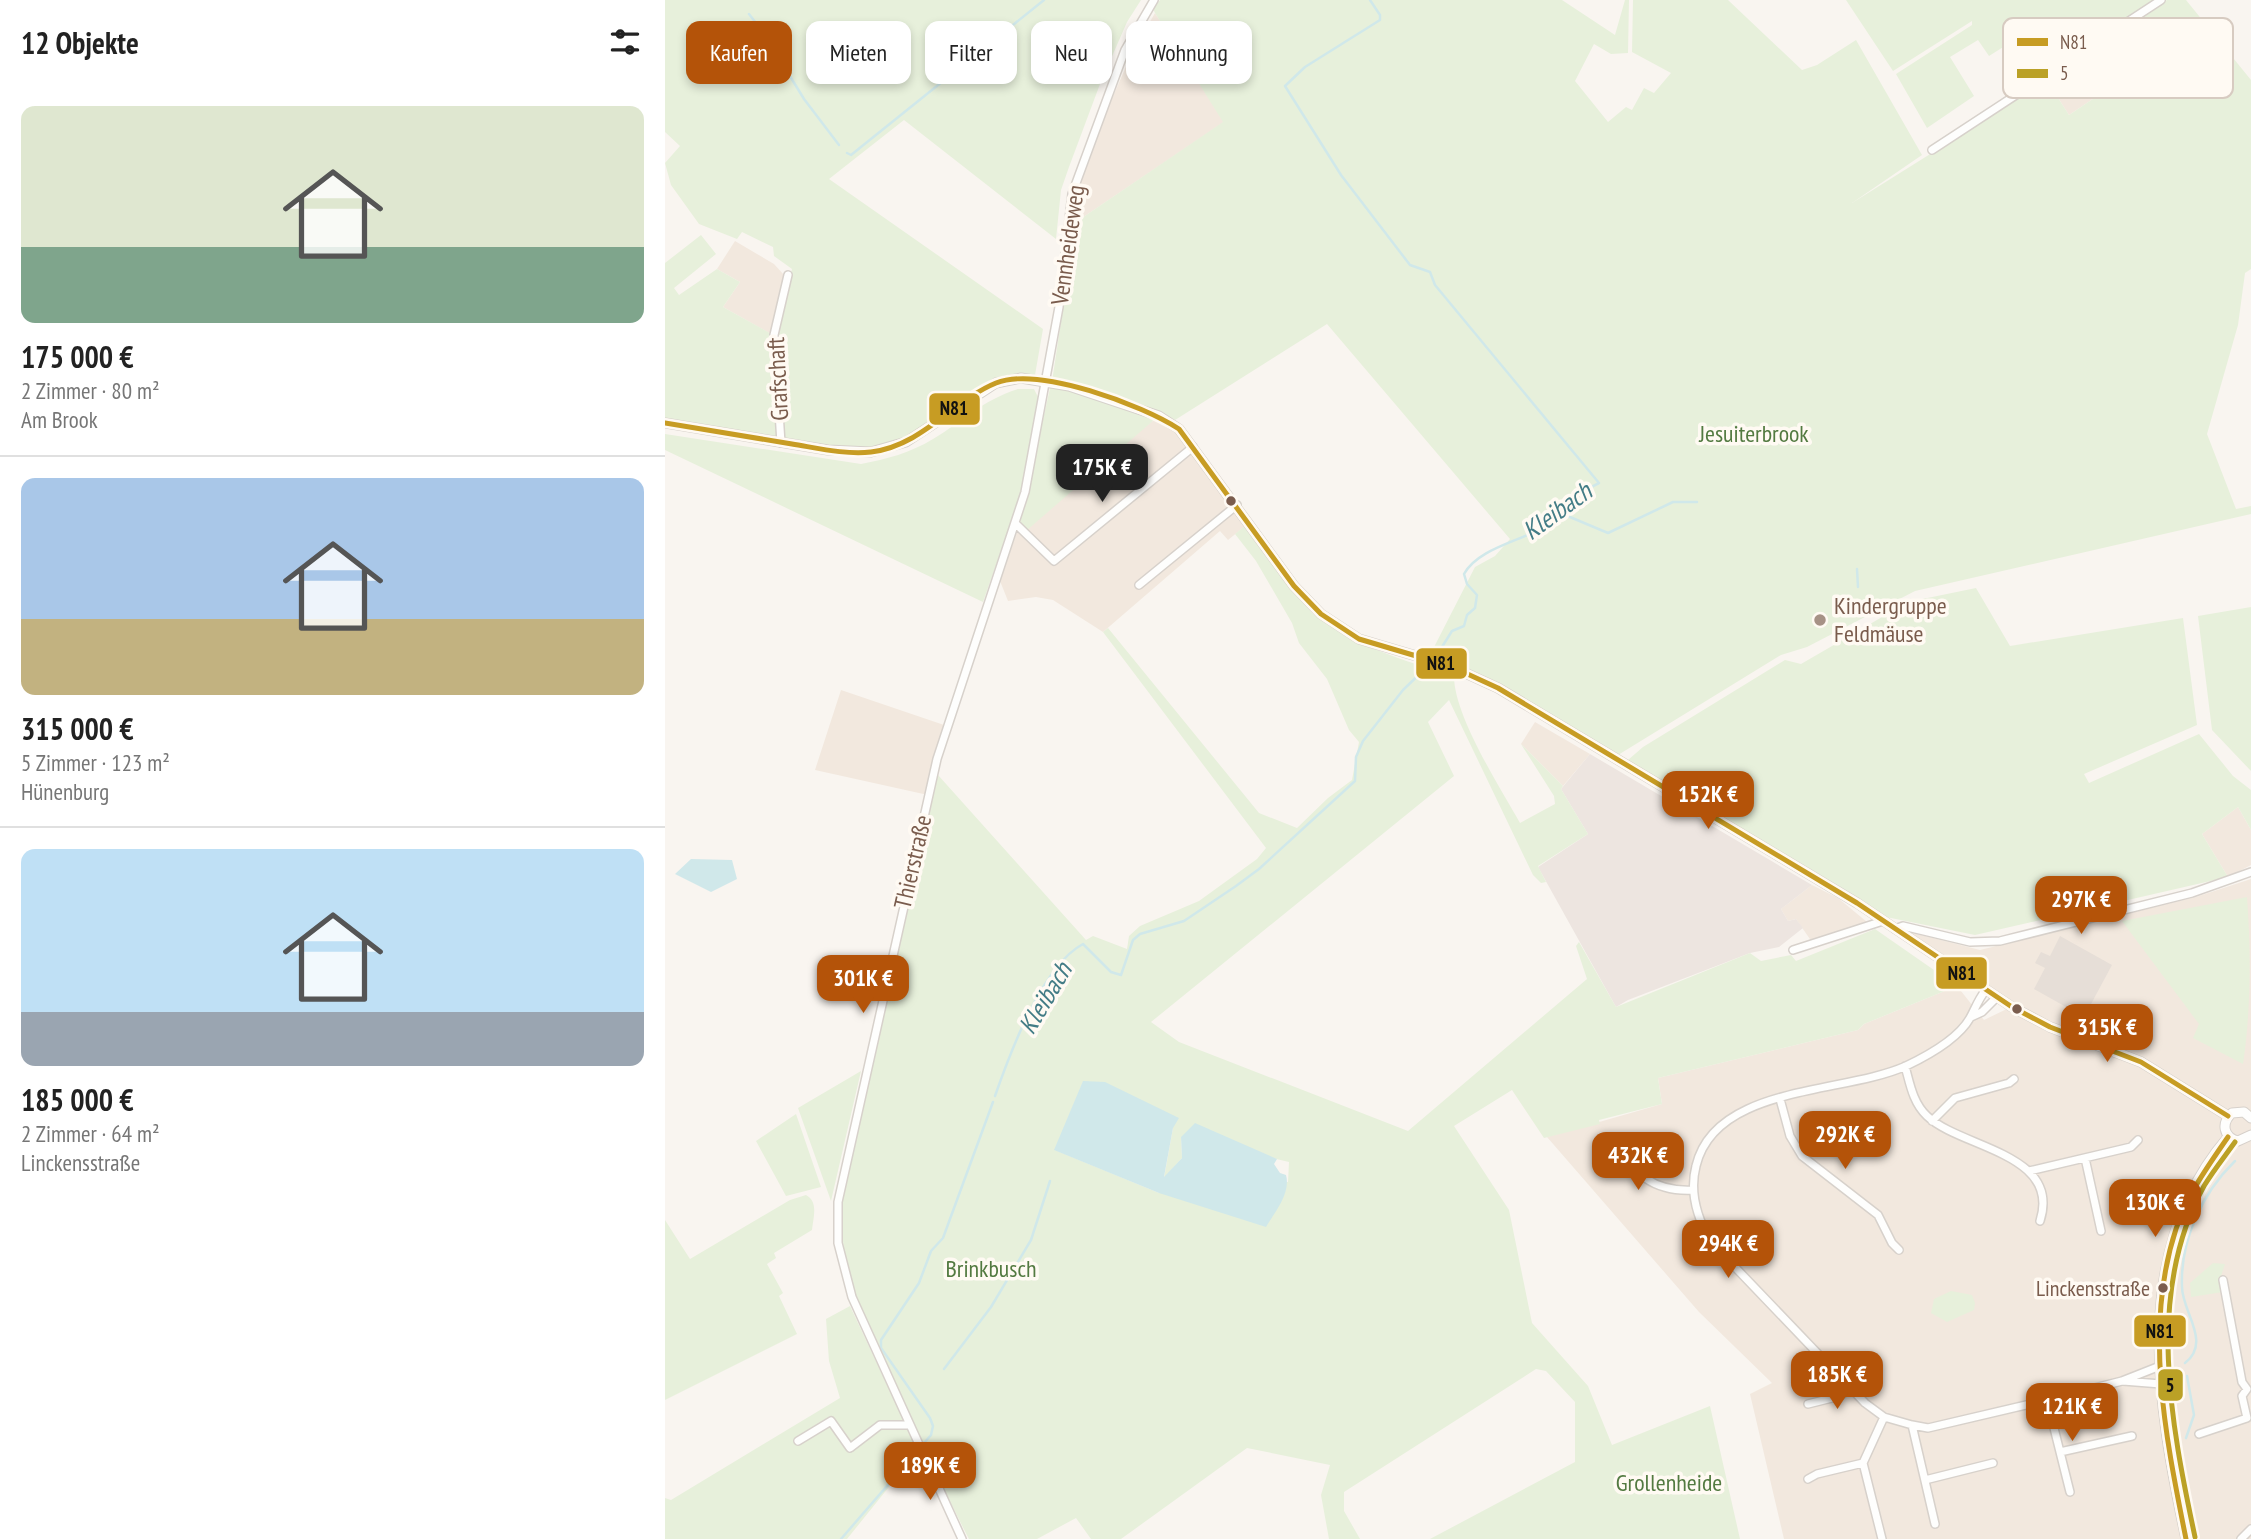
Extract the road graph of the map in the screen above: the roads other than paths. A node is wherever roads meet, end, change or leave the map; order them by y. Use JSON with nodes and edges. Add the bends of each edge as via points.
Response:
{"nodes":[{"id":1,"x":1154,"y":0,"type":"edge"},
{"id":2,"x":2161,"y":0,"type":"edge"},
{"id":3,"x":2134,"y":18,"type":"edge"},
{"id":4,"x":2011,"y":98,"type":"edge"},
{"id":5,"x":1932,"y":150,"type":"dead end"},
{"id":6,"x":788,"y":275,"type":"dead end"},
{"id":7,"x":1047,"y":381,"type":"junction"},
{"id":8,"x":665,"y":423,"type":"edge"},
{"id":9,"x":781,"y":443,"type":"junction"},
{"id":10,"x":1193,"y":447,"type":"junction"},
{"id":11,"x":1237,"y":505,"type":"junction"},
{"id":12,"x":1016,"y":524,"type":"junction"},
{"id":13,"x":1139,"y":585,"type":"dead end"},
{"id":14,"x":2251,"y":872,"type":"edge"},
{"id":15,"x":1883,"y":921,"type":"junction"},
{"id":16,"x":1895,"y":929,"type":"junction"},
{"id":17,"x":1793,"y":950,"type":"dead end"},
{"id":18,"x":1985,"y":991,"type":"junction"},
{"id":19,"x":1996,"y":998,"type":"junction"},
{"id":20,"x":1971,"y":1017,"type":"junction"},
{"id":21,"x":1905,"y":1066,"type":"junction"},
{"id":22,"x":2014,"y":1079,"type":"dead end"},
{"id":23,"x":1780,"y":1099,"type":"junction"},
{"id":24,"x":2250,"y":1113,"type":"edge"},
{"id":25,"x":2228,"y":1116,"type":"junction"},
{"id":26,"x":1932,"y":1121,"type":"junction"},
{"id":27,"x":2228,"y":1137,"type":"junction"},
{"id":28,"x":2250,"y":1139,"type":"edge"},
{"id":29,"x":2138,"y":1140,"type":"dead end"},
{"id":30,"x":1615,"y":1141,"type":"dead end"},
{"id":31,"x":2085,"y":1158,"type":"junction"},
{"id":32,"x":2028,"y":1171,"type":"junction"},
{"id":33,"x":1693,"y":1190,"type":"junction"},
{"id":34,"x":2040,"y":1221,"type":"dead end"},
{"id":35,"x":2101,"y":1231,"type":"dead end"},
{"id":36,"x":1899,"y":1250,"type":"dead end"},
{"id":37,"x":2223,"y":1280,"type":"dead end"},
{"id":38,"x":2160,"y":1366,"type":"junction"},
{"id":39,"x":2122,"y":1381,"type":"junction"},
{"id":40,"x":2161,"y":1384,"type":"junction"},
{"id":41,"x":1850,"y":1388,"type":"junction"},
{"id":42,"x":2249,"y":1389,"type":"edge"},
{"id":43,"x":2047,"y":1400,"type":"junction"},
{"id":44,"x":1808,"y":1404,"type":"dead end"},
{"id":45,"x":1884,"y":1417,"type":"junction"},
{"id":46,"x":910,"y":1425,"type":"junction"},
{"id":47,"x":1912,"y":1425,"type":"junction"},
{"id":48,"x":2199,"y":1434,"type":"dead end"},
{"id":49,"x":2132,"y":1436,"type":"dead end"},
{"id":50,"x":798,"y":1441,"type":"dead end"},
{"id":51,"x":2060,"y":1452,"type":"junction"},
{"id":52,"x":1863,"y":1463,"type":"junction"},
{"id":53,"x":1993,"y":1463,"type":"dead end"},
{"id":54,"x":1808,"y":1479,"type":"dead end"},
{"id":55,"x":1925,"y":1480,"type":"junction"},
{"id":56,"x":2070,"y":1492,"type":"dead end"},
{"id":57,"x":1935,"y":1524,"type":"dead end"},
{"id":58,"x":2251,"y":1529,"type":"edge"},
{"id":59,"x":963,"y":1539,"type":"edge"},
{"id":60,"x":1882,"y":1539,"type":"edge"},
{"id":61,"x":2186,"y":1539,"type":"edge"},
{"id":62,"x":2241,"y":1539,"type":"edge"}],
"edges":[{"from":1,"to":7,"type":"street","name":"Vennheideweg","via":[[1125,50],[1072,194]]},
{"from":2,"to":3,"type":"street"},
{"from":4,"to":5,"type":"street"},
{"from":6,"to":9,"type":"street","name":"Grafschaft","via":[[774,335]]},
{"from":7,"to":9,"type":"street","name":"Grafschaft","via":[[1021,378],[996,383],[926,431],[887,449],[854,453]]},
{"from":7,"to":10,"type":"street","name":"Grafschaft","via":[[1159,416],[1172,422]]},
{"from":7,"to":12,"type":"street","name":"Thierstraße"},
{"from":8,"to":9,"type":"street","name":"Grafschaft"},
{"from":10,"to":11,"type":"street","name":"Grafschaft"},
{"from":10,"to":12,"type":"street","via":[[1054,561]]},
{"from":11,"to":13,"type":"street"},
{"from":11,"to":15,"type":"street","name":"Grafschaft","via":[[1294,586],[1321,614],[1359,639],[1436,662],[1498,688]]},
{"from":12,"to":46,"type":"street","name":"Thierstraße","via":[[937,759],[838,1202],[838,1242],[846,1278]]},
{"from":14,"to":16,"type":"street","via":[[2192,893],[2000,941],[1970,942],[1903,926]]},
{"from":15,"to":16,"type":"street","name":"Grafschaft"},
{"from":15,"to":17,"type":"street"},
{"from":16,"to":18,"type":"street","name":"Grafschaft"},
{"from":18,"to":19,"type":"street","name":"Grafschaft"},
{"from":18,"to":20,"type":"street"},
{"from":19,"to":20,"type":"street"},
{"from":19,"to":25,"type":"street","name":"Grafschaft","via":[[2050,1027],[2141,1062]]},
{"from":20,"to":21,"type":"street","via":[[1940,1046]]},
{"from":21,"to":23,"type":"street"},
{"from":21,"to":26,"type":"street","via":[[1916,1101]]},
{"from":22,"to":26,"type":"street","via":[[1955,1098]]},
{"from":23,"to":33,"type":"street","via":[[1741,1111],[1712,1134],[1699,1155]]},
{"from":23,"to":36,"type":"street","via":[[1790,1136],[1802,1156],[1878,1215]]},
{"from":24,"to":25,"type":"street"},
{"from":25,"to":27,"type":"street","via":[[2224,1129]]},
{"from":26,"to":32,"type":"street","via":[[2013,1159]]},
{"from":27,"to":28,"type":"street"},
{"from":27,"to":38,"type":"street","via":[[2196,1181],[2173,1231],[2162,1284]]},
{"from":29,"to":31,"type":"street","via":[[2131,1147]]},
{"from":30,"to":33,"type":"street","via":[[1646,1181],[1666,1189]]},
{"from":31,"to":32,"type":"street"},
{"from":31,"to":35,"type":"street"},
{"from":32,"to":34,"type":"street","via":[[2041,1199]]},
{"from":33,"to":41,"type":"street","via":[[1701,1224],[1711,1242]]},
{"from":37,"to":42,"type":"street","via":[[2242,1382]]},
{"from":38,"to":39,"type":"street"},
{"from":38,"to":40,"type":"street"},
{"from":39,"to":40,"type":"street"},
{"from":39,"to":43,"type":"street"},
{"from":40,"to":61,"type":"street","via":[[2168,1452]]},
{"from":41,"to":44,"type":"street","via":[[1840,1396]]},
{"from":41,"to":45,"type":"street"},
{"from":42,"to":48,"type":"street","via":[[2242,1396],[2247,1418]]},
{"from":43,"to":47,"type":"street","via":[[1928,1428]]},
{"from":43,"to":51,"type":"street"},
{"from":45,"to":47,"type":"street"},
{"from":45,"to":52,"type":"street"},
{"from":46,"to":50,"type":"street","via":[[880,1425],[850,1448],[831,1420]]},
{"from":46,"to":59,"type":"street","name":"Thierstraße"},
{"from":47,"to":55,"type":"street"},
{"from":49,"to":51,"type":"street"},
{"from":51,"to":56,"type":"street"},
{"from":52,"to":54,"type":"street"},
{"from":52,"to":60,"type":"street"},
{"from":53,"to":55,"type":"street"},
{"from":55,"to":57,"type":"street"},
{"from":58,"to":62,"type":"street"}]}
